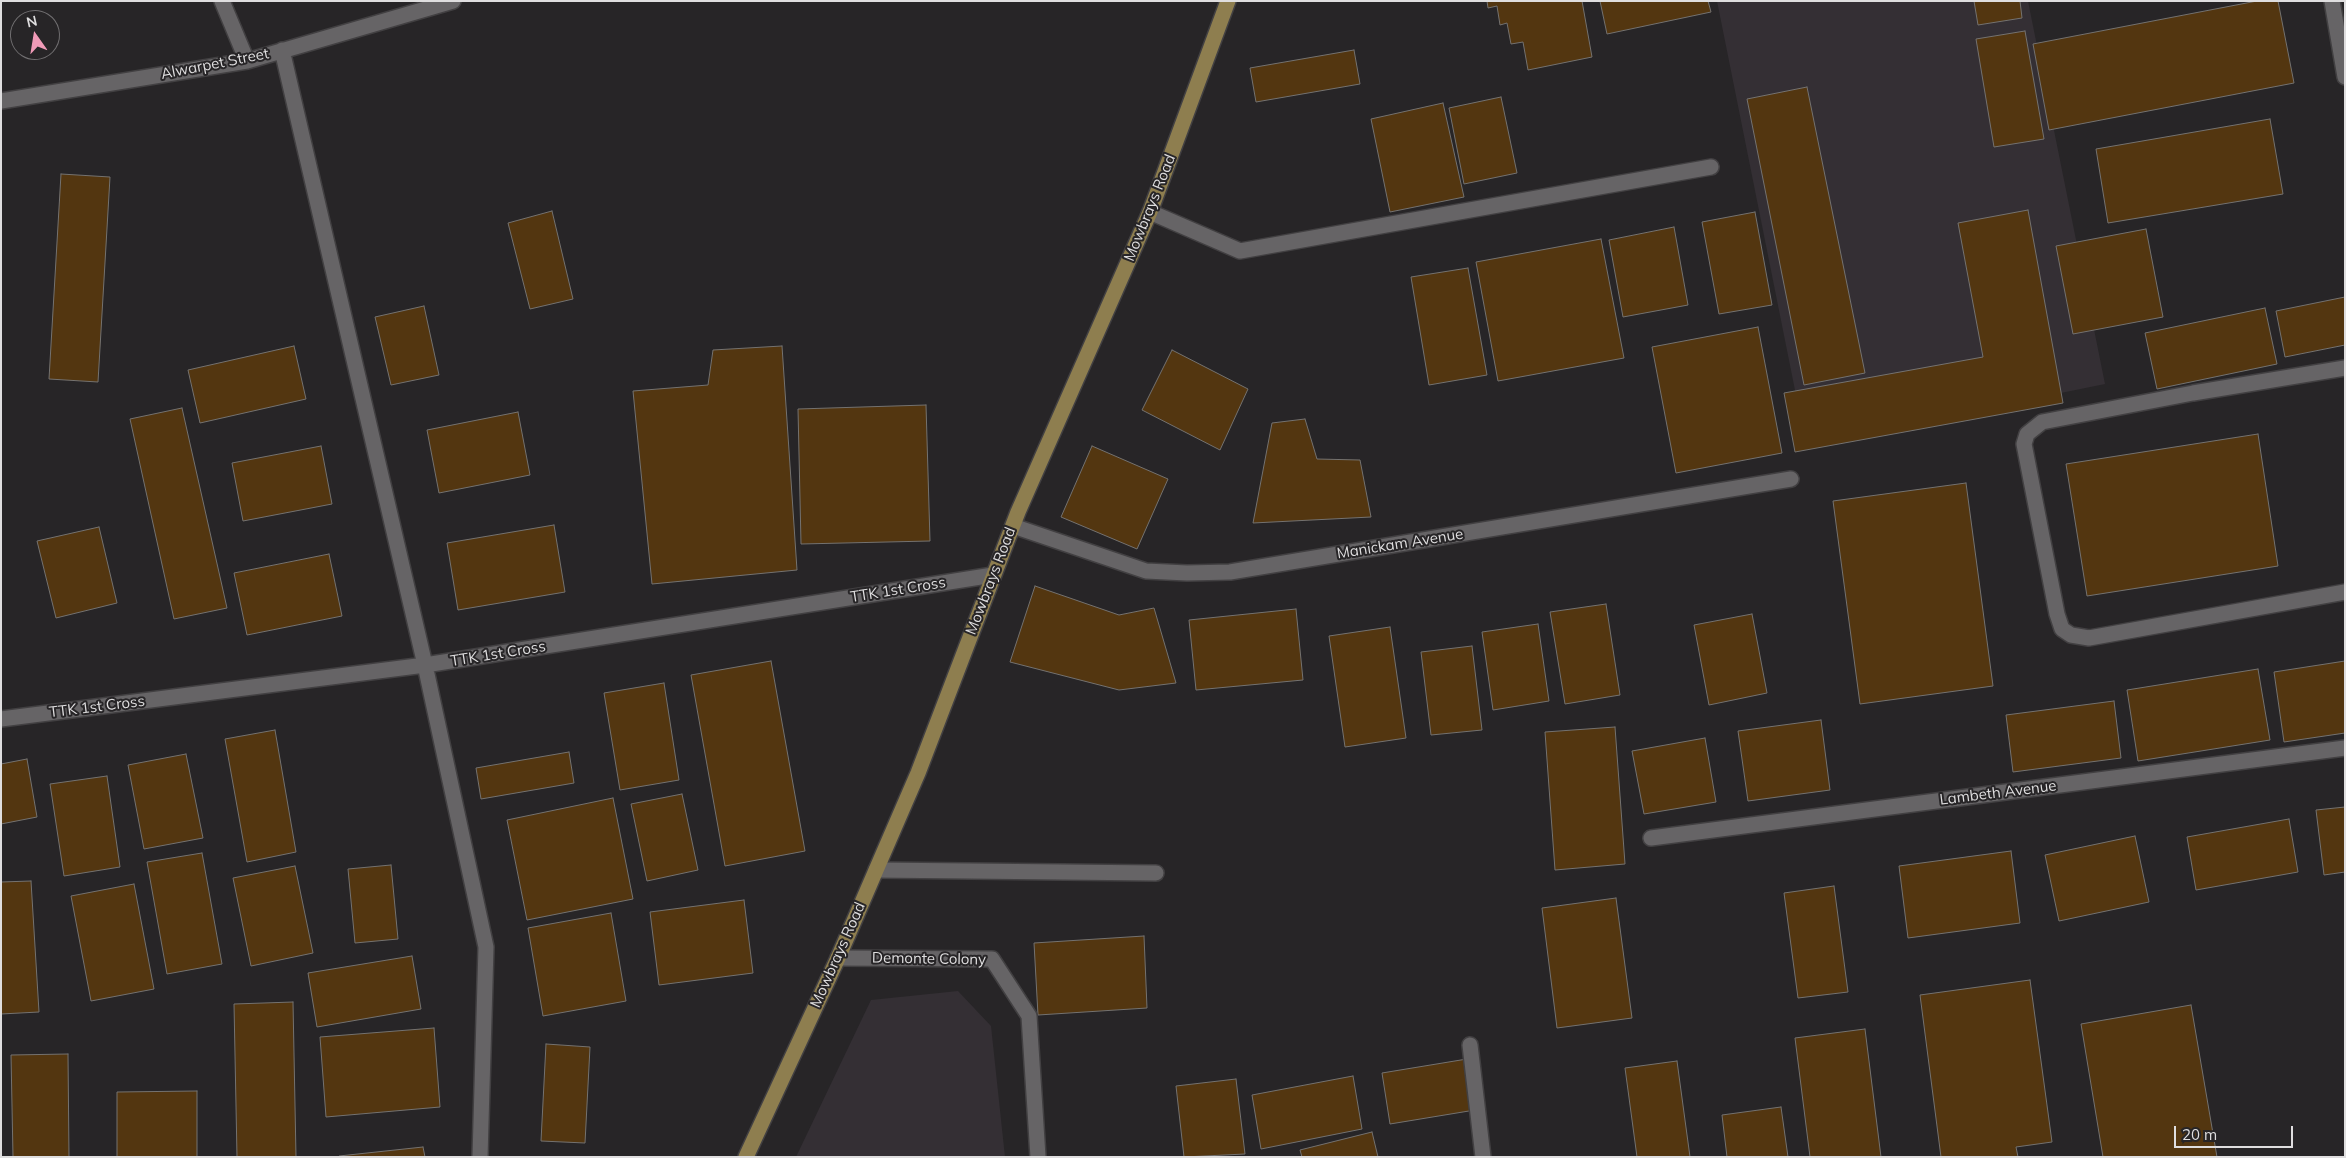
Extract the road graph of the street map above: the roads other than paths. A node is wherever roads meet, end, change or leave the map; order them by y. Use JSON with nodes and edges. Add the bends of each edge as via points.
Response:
{"nodes":[{"id":1,"x":222,"y":1,"type":"edge"},
{"id":2,"x":452,"y":1,"type":"edge"},
{"id":3,"x":1228,"y":1,"type":"edge"},
{"id":4,"x":2332,"y":1,"type":"edge"},
{"id":5,"x":282,"y":50,"type":"junction"},
{"id":6,"x":246,"y":61,"type":"junction"},
{"id":7,"x":2345,"y":77,"type":"edge"},
{"id":8,"x":1,"y":101,"type":"edge"},
{"id":9,"x":1711,"y":167,"type":"dead end"},
{"id":10,"x":1150,"y":212,"type":"junction"},
{"id":11,"x":2345,"y":368,"type":"edge"},
{"id":12,"x":1791,"y":479,"type":"dead end"},
{"id":13,"x":1013,"y":526,"type":"junction"},
{"id":14,"x":993,"y":575,"type":"junction"},
{"id":15,"x":2345,"y":592,"type":"edge"},
{"id":16,"x":425,"y":665,"type":"junction"},
{"id":17,"x":1,"y":719,"type":"edge"},
{"id":18,"x":2345,"y":748,"type":"edge"},
{"id":19,"x":1651,"y":838,"type":"dead end"},
{"id":20,"x":876,"y":870,"type":"junction"},
{"id":21,"x":1156,"y":874,"type":"dead end"},
{"id":22,"x":838,"y":958,"type":"junction"},
{"id":23,"x":1470,"y":1045,"type":"dead end"},
{"id":24,"x":480,"y":1157,"type":"edge"},
{"id":25,"x":746,"y":1157,"type":"edge"},
{"id":26,"x":1038,"y":1157,"type":"edge"},
{"id":27,"x":1483,"y":1157,"type":"edge"}],
"edges":[{"from":1,"to":6,"type":"street"},
{"from":2,"to":5,"type":"street","name":"Alwarpet Street"},
{"from":3,"to":10,"type":"main road","name":"Mowbrays Road"},
{"from":4,"to":7,"type":"street"},
{"from":5,"to":6,"type":"street","name":"Alwarpet Street"},
{"from":5,"to":16,"type":"street"},
{"from":6,"to":8,"type":"street","name":"Alwarpet Street"},
{"from":9,"to":10,"type":"street","via":[[1240,251]]},
{"from":10,"to":13,"type":"main road","name":"Mowbrays Road"},
{"from":11,"to":15,"type":"street","via":[[2042,422],[2027,434],[2024,444],[2057,614],[2062,629],[2071,635],[2089,638]]},
{"from":12,"to":13,"type":"street","name":"Manickam Avenue","via":[[1230,572],[1146,571]]},
{"from":13,"to":14,"type":"main road","name":"Mowbrays Road"},
{"from":14,"to":16,"type":"street","name":"TTK 1st Cross"},
{"from":14,"to":20,"type":"main road","name":"Mowbrays Road","via":[[918,773]]},
{"from":16,"to":17,"type":"street","name":"TTK 1st Cross"},
{"from":16,"to":24,"type":"street","via":[[486,948]]},
{"from":18,"to":19,"type":"street","name":"Lambeth Avenue"},
{"from":20,"to":21,"type":"street"},
{"from":20,"to":22,"type":"main road","name":"Mowbrays Road"},
{"from":22,"to":25,"type":"main road","name":"Mowbrays Road"},
{"from":22,"to":26,"type":"street","name":"Demonte Colony","via":[[992,959],[1029,1016]]},
{"from":23,"to":27,"type":"street"}]}
